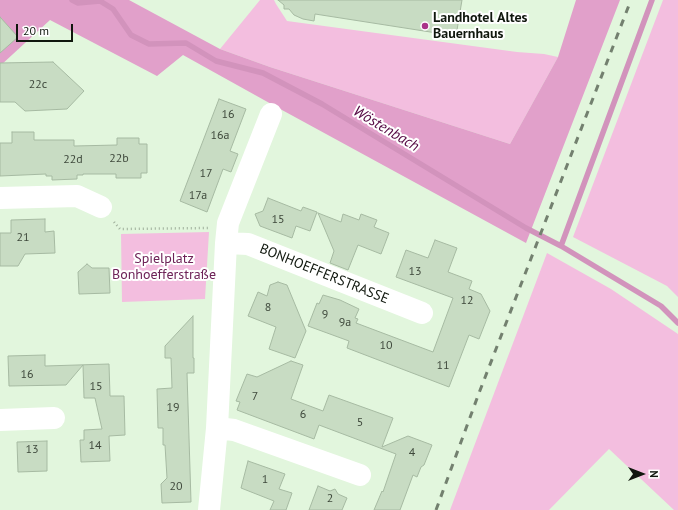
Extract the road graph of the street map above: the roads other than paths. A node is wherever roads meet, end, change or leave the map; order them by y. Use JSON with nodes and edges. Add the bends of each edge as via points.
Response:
{"nodes":[{"id":1,"x":271,"y":114,"type":"dead end"},
{"id":2,"x":0,"y":198,"type":"edge"},
{"id":3,"x":100,"y":207,"type":"road end"},
{"id":4,"x":226,"y":243,"type":"junction"},
{"id":5,"x":422,"y":313,"type":"dead end"},
{"id":6,"x":54,"y":418,"type":"dead end"},
{"id":7,"x":0,"y":420,"type":"edge"},
{"id":8,"x":216,"y":428,"type":"junction"},
{"id":9,"x":360,"y":475,"type":"dead end"},
{"id":10,"x":209,"y":510,"type":"edge"}],
"edges":[{"from":1,"to":4,"type":"street","via":[[228,223]]},
{"from":2,"to":3,"type":"street","via":[[77,196]]},
{"from":4,"to":5,"type":"street","name":"BONHOEFFERSTRASSE","via":[[248,244]]},
{"from":4,"to":8,"type":"street"},
{"from":6,"to":7,"type":"street"},
{"from":8,"to":9,"type":"street","via":[[234,430]]},
{"from":8,"to":10,"type":"street"}]}
